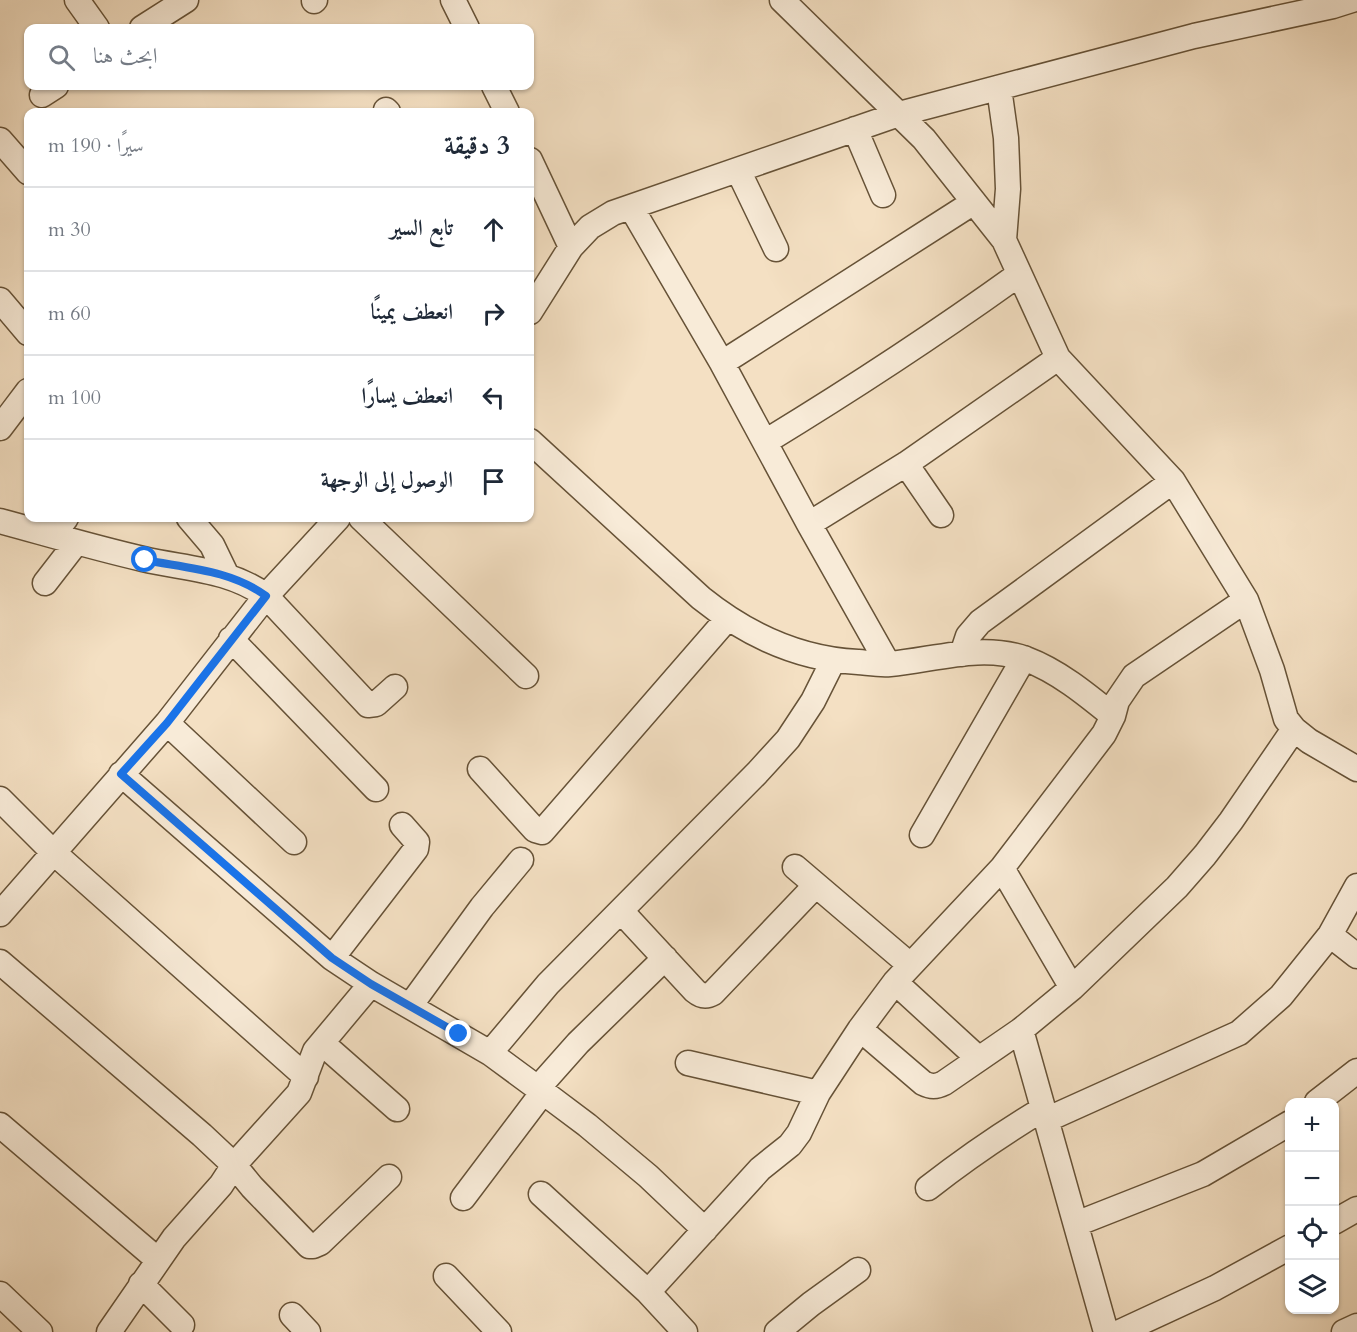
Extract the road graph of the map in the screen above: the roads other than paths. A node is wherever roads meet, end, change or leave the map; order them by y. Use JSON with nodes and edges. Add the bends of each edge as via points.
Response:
{"nodes":[{"id":1,"x":77,"y":0,"type":"edge"},
{"id":2,"x":186,"y":0,"type":"edge"},
{"id":3,"x":453,"y":0,"type":"edge"},
{"id":4,"x":782,"y":0,"type":"edge"},
{"id":5,"x":1352,"y":0,"type":"edge"},
{"id":6,"x":94,"y":24,"type":"edge"},
{"id":7,"x":148,"y":24,"type":"edge"},
{"id":8,"x":465,"y":24,"type":"edge"},
{"id":9,"x":999,"y":88,"type":"junction"},
{"id":10,"x":496,"y":90,"type":"edge"},
{"id":11,"x":505,"y":108,"type":"edge"},
{"id":12,"x":899,"y":114,"type":"junction"},
{"id":13,"x":855,"y":129,"type":"junction"},
{"id":14,"x":0,"y":140,"type":"edge"},
{"id":15,"x":24,"y":167,"type":"edge"},
{"id":16,"x":534,"y":168,"type":"edge"},
{"id":17,"x":738,"y":170,"type":"junction"},
{"id":18,"x":884,"y":195,"type":"dead end"},
{"id":19,"x":974,"y":202,"type":"junction"},
{"id":20,"x":631,"y":207,"type":"junction"},
{"id":21,"x":1004,"y":240,"type":"junction"},
{"id":22,"x":571,"y":247,"type":"junction"},
{"id":23,"x":776,"y":249,"type":"dead end"},
{"id":24,"x":1018,"y":275,"type":"junction"},
{"id":25,"x":0,"y":300,"type":"edge"},
{"id":26,"x":534,"y":306,"type":"edge"},
{"id":27,"x":24,"y":328,"type":"edge"},
{"id":28,"x":1058,"y":358,"type":"junction"},
{"id":29,"x":722,"y":363,"type":"junction"},
{"id":30,"x":24,"y":396,"type":"edge"},
{"id":31,"x":0,"y":428,"type":"edge"},
{"id":32,"x":765,"y":442,"type":"junction"},
{"id":33,"x":534,"y":445,"type":"edge"},
{"id":34,"x":906,"y":464,"type":"junction"},
{"id":35,"x":1173,"y":481,"type":"junction"},
{"id":36,"x":941,"y":515,"type":"dead end"},
{"id":37,"x":0,"y":521,"type":"edge"},
{"id":38,"x":192,"y":522,"type":"edge"},
{"id":39,"x":330,"y":522,"type":"edge"},
{"id":40,"x":365,"y":522,"type":"edge"},
{"id":41,"x":810,"y":524,"type":"junction"},
{"id":42,"x":59,"y":526,"type":"edge"},
{"id":43,"x":76,"y":543,"type":"junction"},
{"id":44,"x":227,"y":576,"type":"junction"},
{"id":45,"x":45,"y":584,"type":"dead end"},
{"id":46,"x":266,"y":596,"type":"junction"},
{"id":47,"x":1246,"y":600,"type":"junction"},
{"id":48,"x":727,"y":619,"type":"junction"},
{"id":49,"x":231,"y":639,"type":"junction"},
{"id":50,"x":962,"y":654,"type":"junction"},
{"id":51,"x":1024,"y":658,"type":"junction"},
{"id":52,"x":833,"y":661,"type":"junction"},
{"id":53,"x":888,"y":664,"type":"junction"},
{"id":54,"x":526,"y":676,"type":"dead end"},
{"id":55,"x":395,"y":687,"type":"dead end"},
{"id":56,"x":1113,"y":716,"type":"junction"},
{"id":57,"x":167,"y":723,"type":"junction"},
{"id":58,"x":1294,"y":729,"type":"junction"},
{"id":59,"x":480,"y":769,"type":"dead end"},
{"id":60,"x":1357,"y":769,"type":"edge"},
{"id":61,"x":121,"y":774,"type":"junction"},
{"id":62,"x":376,"y":789,"type":"dead end"},
{"id":63,"x":0,"y":799,"type":"edge"},
{"id":64,"x":402,"y":825,"type":"dead end"},
{"id":65,"x":922,"y":835,"type":"dead end"},
{"id":66,"x":294,"y":843,"type":"dead end"},
{"id":67,"x":53,"y":852,"type":"junction"},
{"id":68,"x":521,"y":860,"type":"dead end"},
{"id":69,"x":795,"y":867,"type":"dead end"},
{"id":70,"x":1002,"y":868,"type":"junction"},
{"id":71,"x":816,"y":885,"type":"junction"},
{"id":72,"x":1357,"y":886,"type":"edge"},
{"id":73,"x":621,"y":911,"type":"junction"},
{"id":74,"x":0,"y":914,"type":"edge"},
{"id":75,"x":1330,"y":935,"type":"junction"},
{"id":76,"x":1357,"y":956,"type":"edge"},
{"id":77,"x":332,"y":958,"type":"junction"},
{"id":78,"x":664,"y":958,"type":"junction"},
{"id":79,"x":0,"y":962,"type":"edge"},
{"id":80,"x":902,"y":974,"type":"junction"},
{"id":81,"x":371,"y":984,"type":"junction"},
{"id":82,"x":1072,"y":988,"type":"junction"},
{"id":83,"x":410,"y":1006,"type":"junction"},
{"id":84,"x":860,"y":1029,"type":"junction"},
{"id":85,"x":1021,"y":1030,"type":"junction"},
{"id":86,"x":322,"y":1043,"type":"junction"},
{"id":87,"x":490,"y":1053,"type":"junction"},
{"id":88,"x":979,"y":1059,"type":"junction"},
{"id":89,"x":688,"y":1063,"type":"dead end"},
{"id":90,"x":1357,"y":1071,"type":"edge"},
{"id":91,"x":306,"y":1077,"type":"junction"},
{"id":92,"x":541,"y":1090,"type":"junction"},
{"id":93,"x":818,"y":1093,"type":"junction"},
{"id":94,"x":1322,"y":1098,"type":"edge"},
{"id":95,"x":397,"y":1109,"type":"dead end"},
{"id":96,"x":1045,"y":1115,"type":"junction"},
{"id":97,"x":0,"y":1125,"type":"edge"},
{"id":98,"x":1285,"y":1126,"type":"edge"},
{"id":99,"x":234,"y":1165,"type":"junction"},
{"id":100,"x":389,"y":1177,"type":"dead end"},
{"id":101,"x":928,"y":1188,"type":"dead end"},
{"id":102,"x":541,"y":1194,"type":"dead end"},
{"id":103,"x":463,"y":1198,"type":"dead end"},
{"id":104,"x":1357,"y":1209,"type":"edge"},
{"id":105,"x":1339,"y":1220,"type":"edge"},
{"id":106,"x":1076,"y":1224,"type":"junction"},
{"id":107,"x":705,"y":1230,"type":"junction"},
{"id":108,"x":1285,"y":1250,"type":"edge"},
{"id":109,"x":158,"y":1260,"type":"junction"},
{"id":110,"x":858,"y":1270,"type":"dead end"},
{"id":111,"x":446,"y":1276,"type":"dead end"},
{"id":112,"x":141,"y":1284,"type":"junction"},
{"id":113,"x":648,"y":1292,"type":"junction"},
{"id":114,"x":0,"y":1294,"type":"edge"},
{"id":115,"x":182,"y":1325,"type":"dead end"},
{"id":116,"x":1357,"y":1326,"type":"edge"},
{"id":117,"x":40,"y":1332,"type":"edge"},
{"id":118,"x":109,"y":1332,"type":"edge"},
{"id":119,"x":499,"y":1332,"type":"edge"},
{"id":120,"x":685,"y":1332,"type":"edge"},
{"id":121,"x":777,"y":1332,"type":"edge"},
{"id":122,"x":1106,"y":1332,"type":"edge"},
{"id":123,"x":1120,"y":1332,"type":"edge"},
{"id":124,"x":1344,"y":1332,"type":"edge"}],
"edges":[{"from":1,"to":6,"type":"street"},
{"from":2,"to":7,"type":"street"},
{"from":3,"to":8,"type":"street"},
{"from":4,"to":12,"type":"street"},
{"from":5,"to":9,"type":"street"},
{"from":9,"to":12,"type":"street"},
{"from":9,"to":21,"type":"street","via":[[1008,189]]},
{"from":10,"to":11,"type":"street"},
{"from":12,"to":13,"type":"street"},
{"from":12,"to":19,"type":"street"},
{"from":13,"to":17,"type":"street"},
{"from":13,"to":18,"type":"street"},
{"from":14,"to":15,"type":"street"},
{"from":16,"to":22,"type":"street"},
{"from":17,"to":20,"type":"street"},
{"from":17,"to":23,"type":"street"},
{"from":19,"to":21,"type":"street"},
{"from":19,"to":29,"type":"street"},
{"from":20,"to":22,"type":"street","via":[[590,227]]},
{"from":20,"to":29,"type":"street"},
{"from":21,"to":24,"type":"street"},
{"from":22,"to":26,"type":"street"},
{"from":24,"to":28,"type":"street"},
{"from":24,"to":32,"type":"street","via":[[870,377]]},
{"from":25,"to":27,"type":"street"},
{"from":28,"to":34,"type":"street"},
{"from":28,"to":35,"type":"street"},
{"from":29,"to":32,"type":"street"},
{"from":30,"to":31,"type":"street"},
{"from":32,"to":41,"type":"street"},
{"from":33,"to":48,"type":"street"},
{"from":34,"to":36,"type":"street"},
{"from":34,"to":41,"type":"street"},
{"from":35,"to":47,"type":"street"},
{"from":35,"to":50,"type":"street","via":[[980,622],[968,636]]},
{"from":37,"to":42,"type":"street"},
{"from":38,"to":44,"type":"street","via":[[212,545]]},
{"from":39,"to":46,"type":"street"},
{"from":40,"to":54,"type":"street"},
{"from":41,"to":53,"type":"street"},
{"from":42,"to":43,"type":"street"},
{"from":43,"to":44,"type":"street"},
{"from":43,"to":45,"type":"street"},
{"from":44,"to":46,"type":"street"},
{"from":46,"to":49,"type":"street"},
{"from":46,"to":55,"type":"street","via":[[368,705],[376,704]]},
{"from":47,"to":56,"type":"street","via":[[1134,676],[1121,694]]},
{"from":47,"to":58,"type":"street","via":[[1280,704]]},
{"from":48,"to":52,"type":"street","via":[[756,636]]},
{"from":48,"to":59,"type":"street","via":[[542,832],[535,830]]},
{"from":49,"to":57,"type":"street"},
{"from":49,"to":62,"type":"street"},
{"from":50,"to":51,"type":"street"},
{"from":50,"to":53,"type":"street"},
{"from":51,"to":56,"type":"street","via":[[1055,673]]},
{"from":51,"to":65,"type":"street"},
{"from":52,"to":53,"type":"street"},
{"from":52,"to":73,"type":"street","via":[[788,739]]},
{"from":56,"to":70,"type":"street","via":[[1104,735]]},
{"from":57,"to":61,"type":"street"},
{"from":57,"to":66,"type":"street"},
{"from":58,"to":60,"type":"street"},
{"from":58,"to":82,"type":"street","via":[[1205,855]]},
{"from":61,"to":67,"type":"street"},
{"from":61,"to":77,"type":"street"},
{"from":63,"to":67,"type":"street"},
{"from":64,"to":77,"type":"street","via":[[417,842],[416,849]]},
{"from":67,"to":74,"type":"street"},
{"from":67,"to":91,"type":"street"},
{"from":68,"to":83,"type":"street"},
{"from":69,"to":71,"type":"street"},
{"from":70,"to":80,"type":"street"},
{"from":70,"to":82,"type":"street"},
{"from":71,"to":78,"type":"street","via":[[707,996],[695,991]]},
{"from":71,"to":80,"type":"street"},
{"from":72,"to":75,"type":"street"},
{"from":73,"to":78,"type":"street"},
{"from":73,"to":87,"type":"street","via":[[548,984]]},
{"from":75,"to":76,"type":"street"},
{"from":75,"to":96,"type":"street","via":[[1281,996],[1239,1033]]},
{"from":77,"to":81,"type":"street"},
{"from":78,"to":92,"type":"street","via":[[585,1035]]},
{"from":79,"to":99,"type":"street"},
{"from":80,"to":84,"type":"street"},
{"from":80,"to":88,"type":"street"},
{"from":81,"to":83,"type":"street"},
{"from":81,"to":86,"type":"street"},
{"from":82,"to":85,"type":"street"},
{"from":83,"to":87,"type":"street"},
{"from":84,"to":88,"type":"street","via":[[930,1086],[945,1083]]},
{"from":84,"to":93,"type":"street"},
{"from":85,"to":88,"type":"street"},
{"from":85,"to":96,"type":"street"},
{"from":86,"to":91,"type":"street","via":[[311,1059]]},
{"from":86,"to":95,"type":"street"},
{"from":87,"to":92,"type":"street"},
{"from":89,"to":93,"type":"street"},
{"from":90,"to":94,"type":"street"},
{"from":91,"to":99,"type":"street","via":[[298,1093]]},
{"from":92,"to":103,"type":"street"},
{"from":92,"to":107,"type":"street","via":[[648,1176]]},
{"from":93,"to":107,"type":"street","via":[[790,1145],[760,1169]]},
{"from":96,"to":101,"type":"street","via":[[984,1146]]},
{"from":96,"to":106,"type":"street"},
{"from":97,"to":109,"type":"street"},
{"from":98,"to":106,"type":"street","via":[[1203,1173]]},
{"from":99,"to":100,"type":"street","via":[[306,1244],[313,1246],[321,1243]]},
{"from":99,"to":109,"type":"street"},
{"from":102,"to":113,"type":"street"},
{"from":104,"to":105,"type":"street"},
{"from":106,"to":122,"type":"street"},
{"from":107,"to":113,"type":"street"},
{"from":108,"to":123,"type":"street","via":[[1215,1288]]},
{"from":109,"to":112,"type":"street"},
{"from":110,"to":121,"type":"street"},
{"from":111,"to":119,"type":"street"},
{"from":112,"to":115,"type":"street"},
{"from":112,"to":118,"type":"street"},
{"from":113,"to":120,"type":"street"},
{"from":114,"to":117,"type":"street"},
{"from":116,"to":124,"type":"street"}]}
